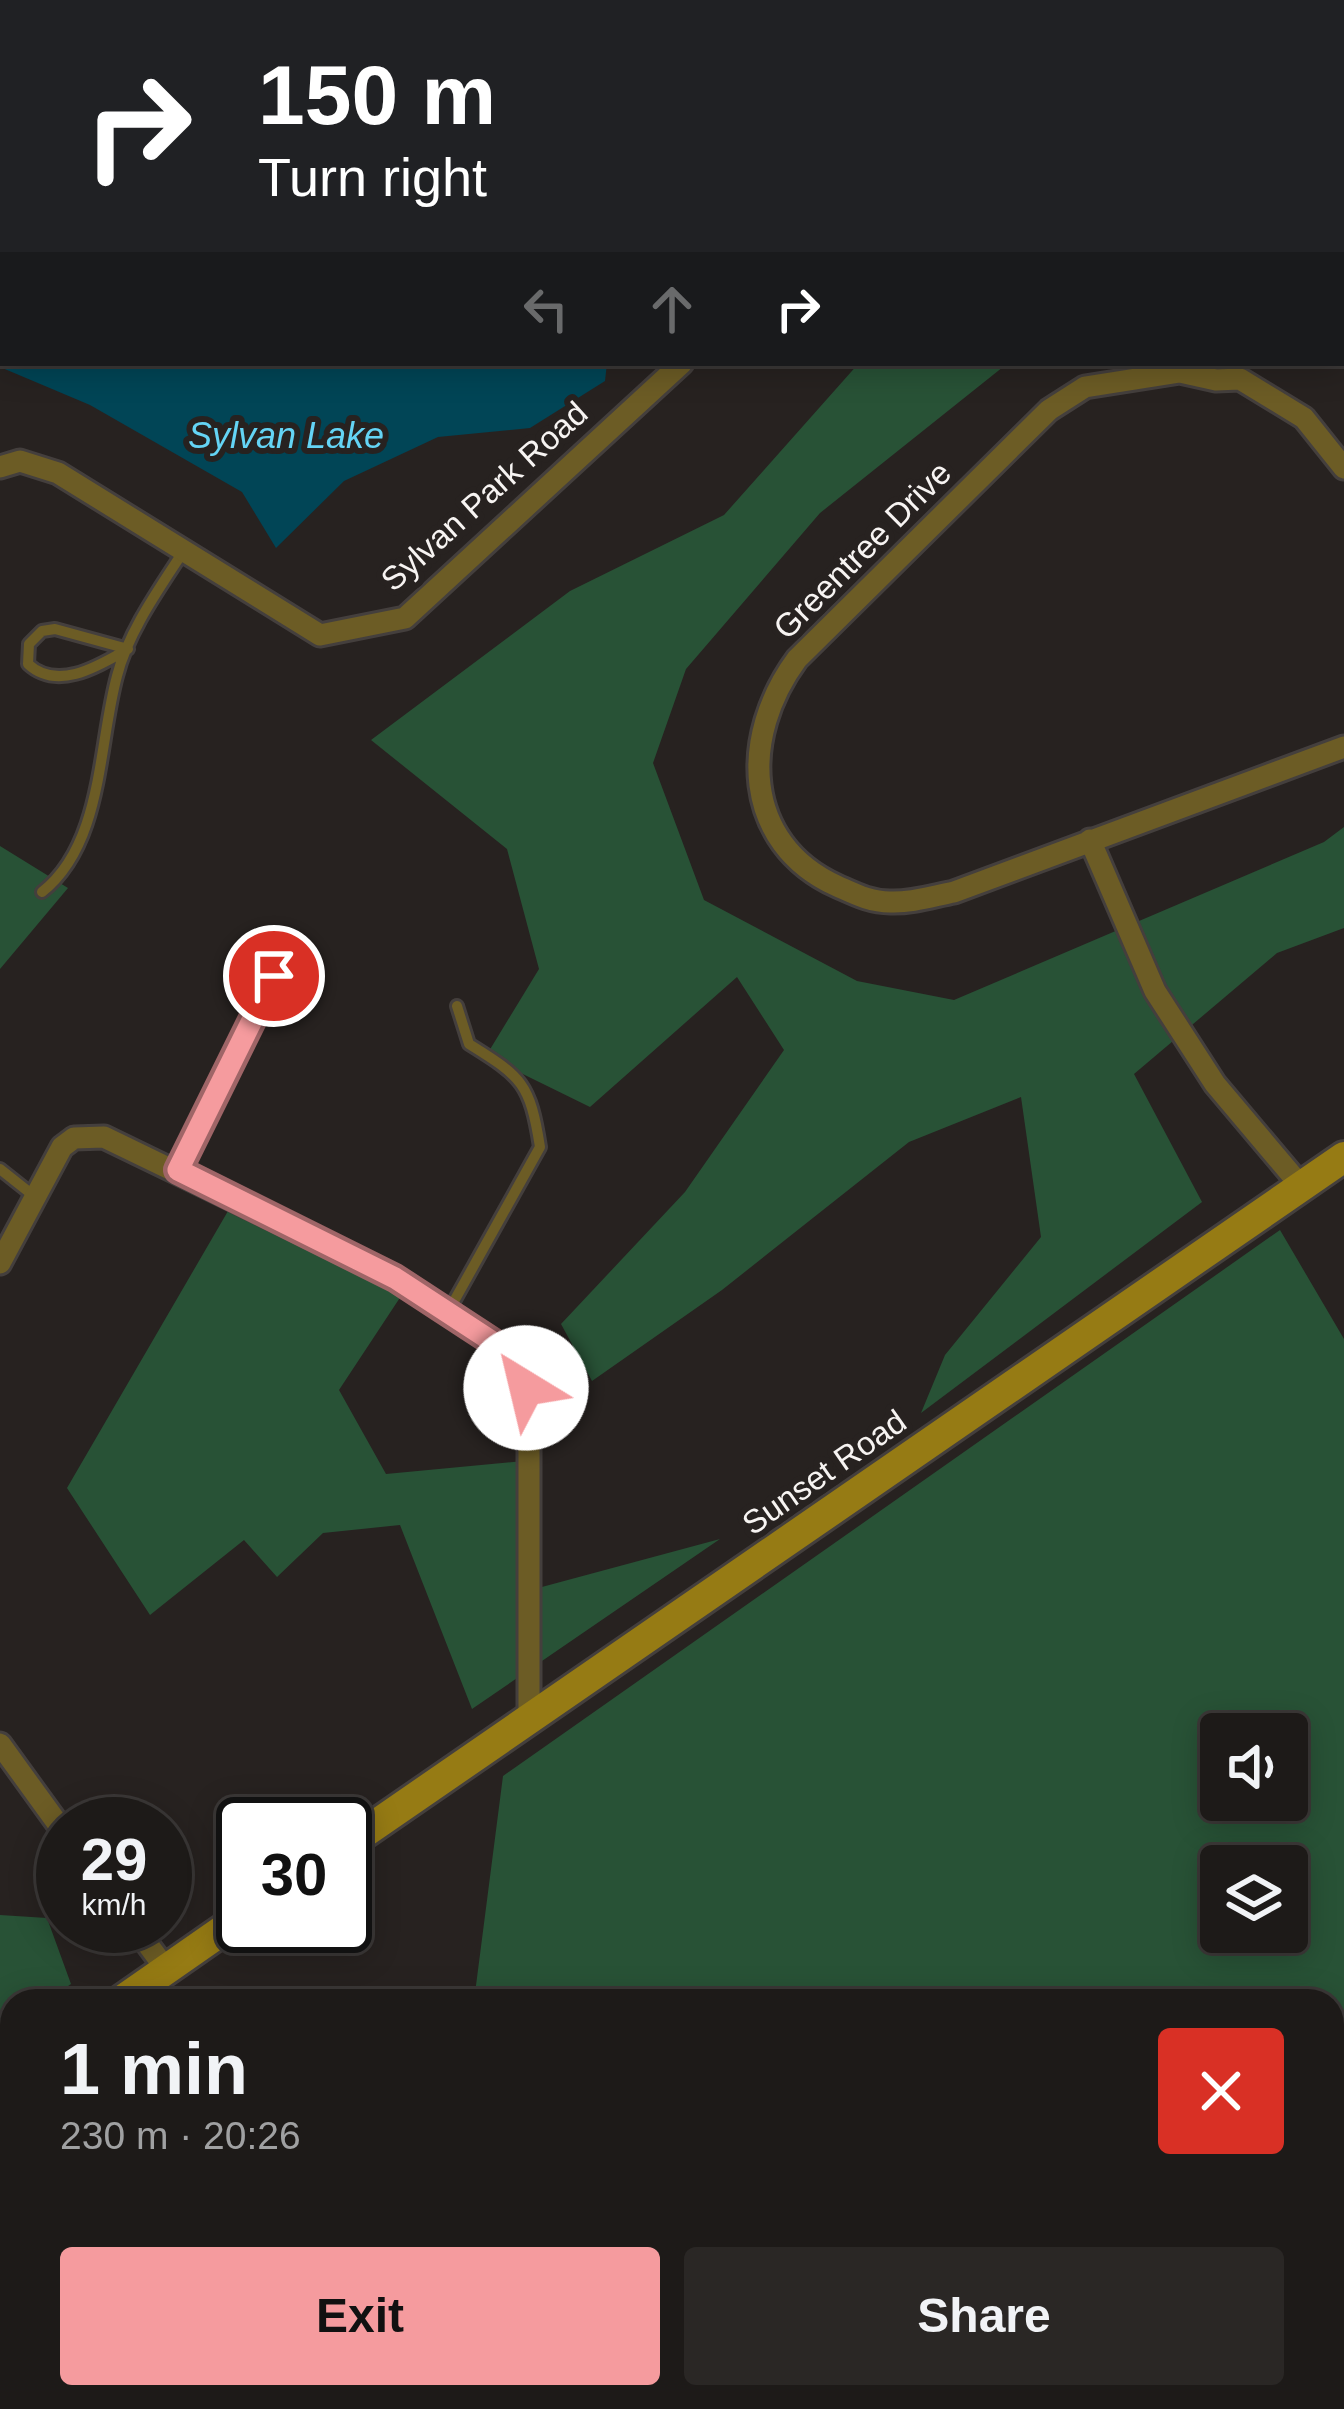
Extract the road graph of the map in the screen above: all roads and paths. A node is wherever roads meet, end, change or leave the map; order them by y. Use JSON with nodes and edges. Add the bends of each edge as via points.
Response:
{"nodes":[{"id":1,"x":679,"y":366,"type":"edge"},
{"id":2,"x":1200,"y":369,"type":"edge"},
{"id":3,"x":0,"y":467,"type":"edge"},
{"id":4,"x":1344,"y":468,"type":"edge"},
{"id":5,"x":183,"y":552,"type":"junction"},
{"id":6,"x":128,"y":649,"type":"junction"},
{"id":7,"x":1344,"y":747,"type":"edge"},
{"id":8,"x":1090,"y":841,"type":"junction"},
{"id":9,"x":42,"y":892,"type":"dead end"},
{"id":10,"x":274,"y":976,"type":"dead end"},
{"id":11,"x":457,"y":1006,"type":"dead end"},
{"id":12,"x":1344,"y":1157,"type":"edge"},
{"id":13,"x":0,"y":1169,"type":"edge"},
{"id":14,"x":178,"y":1170,"type":"junction"},
{"id":15,"x":1301,"y":1186,"type":"junction"},
{"id":16,"x":34,"y":1196,"type":"junction"},
{"id":17,"x":0,"y":1263,"type":"edge"},
{"id":18,"x":448,"y":1312,"type":"junction"},
{"id":19,"x":529,"y":1719,"type":"junction"},
{"id":20,"x":0,"y":1744,"type":"edge"},
{"id":21,"x":38,"y":1797,"type":"edge"},
{"id":22,"x":372,"y":1827,"type":"edge"},
{"id":23,"x":216,"y":1935,"type":"edge"},
{"id":24,"x":154,"y":1953,"type":"edge"},
{"id":25,"x":166,"y":1969,"type":"junction"},
{"id":26,"x":138,"y":1989,"type":"edge"}],
"edges":[{"from":1,"to":5,"type":"street","name":"Sylvan Park Road","via":[[405,619],[320,635]]},
{"from":2,"to":4,"type":"street","name":"Greentree Drive","via":[[1278,398],[1316,429]]},
{"from":2,"to":8,"type":"street","name":"Greentree Drive","via":[[1084,388],[1049,410],[797,659],[761,730],[764,811],[805,872],[867,900],[911,902],[954,892]]},
{"from":3,"to":5,"type":"street","name":"Sylvan Park Road","via":[[20,461],[58,473]]},
{"from":5,"to":6,"type":"lane"},
{"from":6,"to":6,"type":"lane","via":[[78,676],[35,671],[26,654],[35,636],[55,628]]},
{"from":6,"to":9,"type":"lane","via":[[78,843],[67,873]]},
{"from":7,"to":8,"type":"street","name":"Greentree Drive"},
{"from":8,"to":15,"type":"street","via":[[1155,991],[1215,1084]]},
{"from":10,"to":14,"type":"lane"},
{"from":11,"to":18,"type":"lane","via":[[469,1044],[522,1083],[540,1148]]},
{"from":12,"to":15,"type":"street","name":"Sunset Road"},
{"from":13,"to":16,"type":"lane"},
{"from":14,"to":16,"type":"street","via":[[104,1137],[74,1138]]},
{"from":14,"to":18,"type":"street"},
{"from":15,"to":19,"type":"street","name":"Sunset Road"},
{"from":16,"to":17,"type":"street"},
{"from":18,"to":19,"type":"street","via":[[513,1360],[529,1397]]},
{"from":19,"to":22,"type":"street","name":"Sunset Road"},
{"from":20,"to":21,"type":"street"},
{"from":23,"to":25,"type":"street"},
{"from":24,"to":25,"type":"street"},
{"from":25,"to":26,"type":"street"}]}
